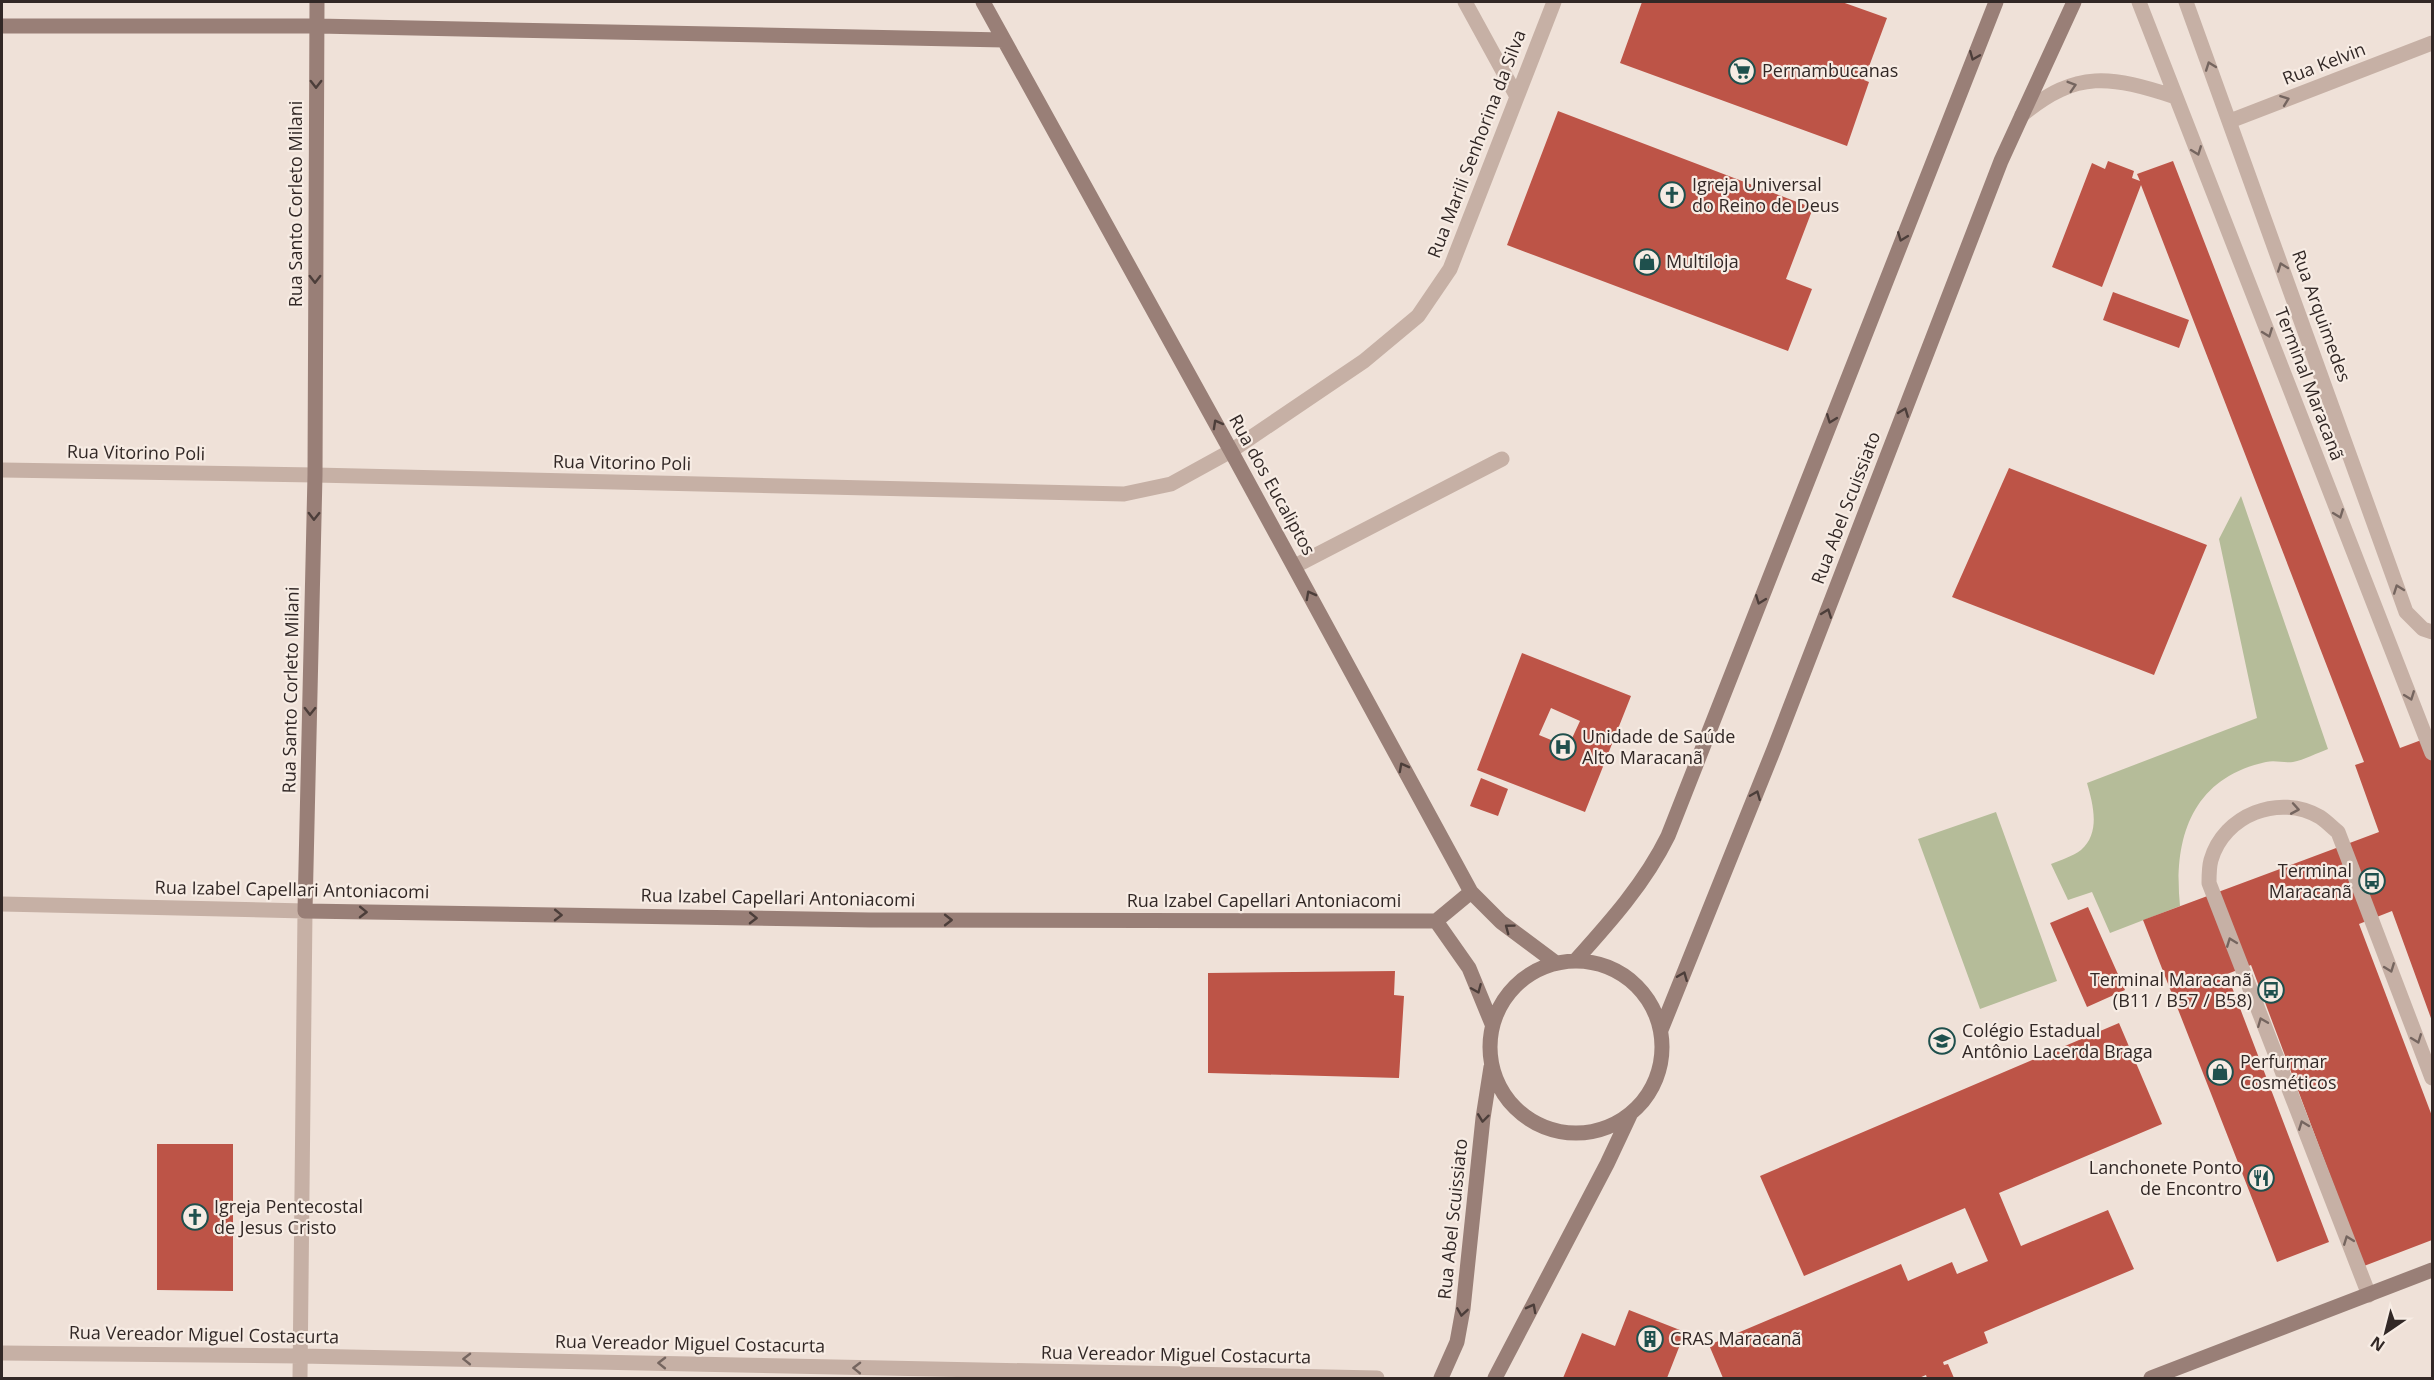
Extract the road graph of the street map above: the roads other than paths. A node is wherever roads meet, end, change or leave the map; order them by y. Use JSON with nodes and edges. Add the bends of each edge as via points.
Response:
{"nodes":[{"id":1,"x":317,"y":2,"type":"edge"},
{"id":2,"x":983,"y":2,"type":"edge"},
{"id":3,"x":1465,"y":2,"type":"edge"},
{"id":4,"x":1554,"y":2,"type":"edge"},
{"id":5,"x":1996,"y":2,"type":"edge"},
{"id":6,"x":2074,"y":2,"type":"edge"},
{"id":7,"x":2139,"y":2,"type":"edge"},
{"id":8,"x":2186,"y":2,"type":"edge"},
{"id":9,"x":2,"y":26,"type":"edge"},
{"id":10,"x":317,"y":26,"type":"junction"},
{"id":11,"x":1004,"y":40,"type":"junction"},
{"id":12,"x":2433,"y":43,"type":"edge"},
{"id":13,"x":1516,"y":95,"type":"junction"},
{"id":14,"x":2176,"y":97,"type":"junction"},
{"id":15,"x":2022,"y":115,"type":"junction"},
{"id":16,"x":2230,"y":121,"type":"junction"},
{"id":17,"x":1232,"y":451,"type":"junction"},
{"id":18,"x":1502,"y":459,"type":"dead end"},
{"id":19,"x":2,"y":470,"type":"edge"},
{"id":20,"x":315,"y":475,"type":"junction"},
{"id":21,"x":1294,"y":566,"type":"junction"},
{"id":22,"x":2433,"y":632,"type":"edge"},
{"id":23,"x":2433,"y":753,"type":"edge"},
{"id":24,"x":1471,"y":892,"type":"junction"},
{"id":25,"x":2,"y":904,"type":"edge"},
{"id":26,"x":305,"y":911,"type":"junction"},
{"id":27,"x":1436,"y":921,"type":"junction"},
{"id":28,"x":1575,"y":961,"type":"junction"},
{"id":29,"x":1556,"y":963,"type":"junction"},
{"id":30,"x":1492,"y":1024,"type":"junction"},
{"id":31,"x":1660,"y":1030,"type":"junction"},
{"id":32,"x":1492,"y":1061,"type":"junction"},
{"id":33,"x":2433,"y":1078,"type":"edge"},
{"id":34,"x":1630,"y":1115,"type":"junction"},
{"id":35,"x":2433,"y":1270,"type":"edge"},
{"id":36,"x":2369,"y":1295,"type":"junction"},
{"id":37,"x":2,"y":1353,"type":"edge"},
{"id":38,"x":300,"y":1356,"type":"junction"},
{"id":39,"x":300,"y":1378,"type":"edge"},
{"id":40,"x":1377,"y":1378,"type":"edge"},
{"id":41,"x":1441,"y":1378,"type":"edge"},
{"id":42,"x":1495,"y":1378,"type":"edge"},
{"id":43,"x":2151,"y":1378,"type":"edge"}],
"edges":[{"from":1,"to":10,"type":"street","name":"Rua Santo Corleto Milani"},
{"from":2,"to":11,"type":"street","name":"Rua dos Eucaliptos"},
{"from":3,"to":13,"type":"street"},
{"from":4,"to":13,"type":"street","name":"Rua Marili Senhorina da Silva"},
{"from":5,"to":28,"type":"street","one_way":true,"via":[[1668,836],[1654,865]]},
{"from":6,"to":15,"type":"street","name":"Rua Abel Scuissiato"},
{"from":7,"to":14,"type":"street","name":"Terminal Maracanã"},
{"from":16,"to":8,"type":"street","name":"Rua Arquimedes","one_way":true},
{"from":9,"to":10,"type":"street"},
{"from":10,"to":11,"type":"street"},
{"from":10,"to":20,"type":"street","name":"Rua Santo Corleto Milani","one_way":true},
{"from":17,"to":11,"type":"street","name":"Rua dos Eucaliptos","one_way":true},
{"from":16,"to":12,"type":"street","name":"Rua Kelvin","one_way":true},
{"from":13,"to":17,"type":"street","name":"Rua Marili Senhorina da Silva","via":[[1450,270],[1418,316],[1364,361]]},
{"from":15,"to":14,"type":"street","one_way":true,"via":[[2067,86],[2093,80],[2120,80]]},
{"from":14,"to":23,"type":"street","name":"Terminal Maracanã","one_way":true},
{"from":31,"to":15,"type":"street","name":"Rua Abel Scuissiato","one_way":true},
{"from":22,"to":16,"type":"street","name":"Rua Arquimedes","one_way":true,"via":[[2406,612]]},
{"from":17,"to":20,"type":"street","name":"Rua Vitorino Poli","via":[[1171,484],[1124,494]]},
{"from":17,"to":21,"type":"street","name":"Rua dos Eucaliptos"},
{"from":18,"to":21,"type":"street"},
{"from":19,"to":20,"type":"street","name":"Rua Vitorino Poli"},
{"from":20,"to":26,"type":"street","name":"Rua Santo Corleto Milani","one_way":true},
{"from":24,"to":21,"type":"street","name":"Rua dos Eucaliptos","one_way":true},
{"from":24,"to":27,"type":"street"},
{"from":29,"to":24,"type":"street","name":"Rua dos Eucaliptos","one_way":true,"via":[[1501,922]]},
{"from":25,"to":26,"type":"street","name":"Rua Izabel Capellari Antoniacomi"},
{"from":26,"to":27,"type":"street","name":"Rua Izabel Capellari Antoniacomi","one_way":true,"via":[[870,920]]},
{"from":26,"to":38,"type":"street","name":"Rua Santo Corleto Milani"},
{"from":27,"to":30,"type":"street","one_way":true,"via":[[1469,968]]},
{"from":28,"to":29,"type":"street"},
{"from":28,"to":31,"type":"street","via":[[1597,963],[1617,971],[1637,987],[1652,1006]]},
{"from":29,"to":30,"type":"street","via":[[1528,975],[1505,996]]},
{"from":30,"to":32,"type":"street"},
{"from":31,"to":34,"type":"street","via":[[1661,1061],[1654,1081]]},
{"from":32,"to":34,"type":"street","via":[[1498,1084],[1511,1104],[1529,1121],[1551,1131],[1579,1134],[1606,1129]]},
{"from":32,"to":41,"type":"street","name":"Rua Abel Scuissiato","one_way":true,"via":[[1463,1309],[1457,1342]]},
{"from":36,"to":33,"type":"street","one_way":true,"via":[[2209,883],[2211,860],[2220,840],[2235,823],[2254,812],[2288,807],[2320,817],[2338,832]]},
{"from":42,"to":34,"type":"street","one_way":true},
{"from":35,"to":36,"type":"street"},
{"from":36,"to":43,"type":"street"},
{"from":37,"to":38,"type":"street","name":"Rua Vereador Miguel Costacurta"},
{"from":38,"to":39,"type":"street","name":"Rua Santo Corleto Milani"},
{"from":40,"to":38,"type":"street","name":"Rua Vereador Miguel Costacurta","one_way":true}]}
